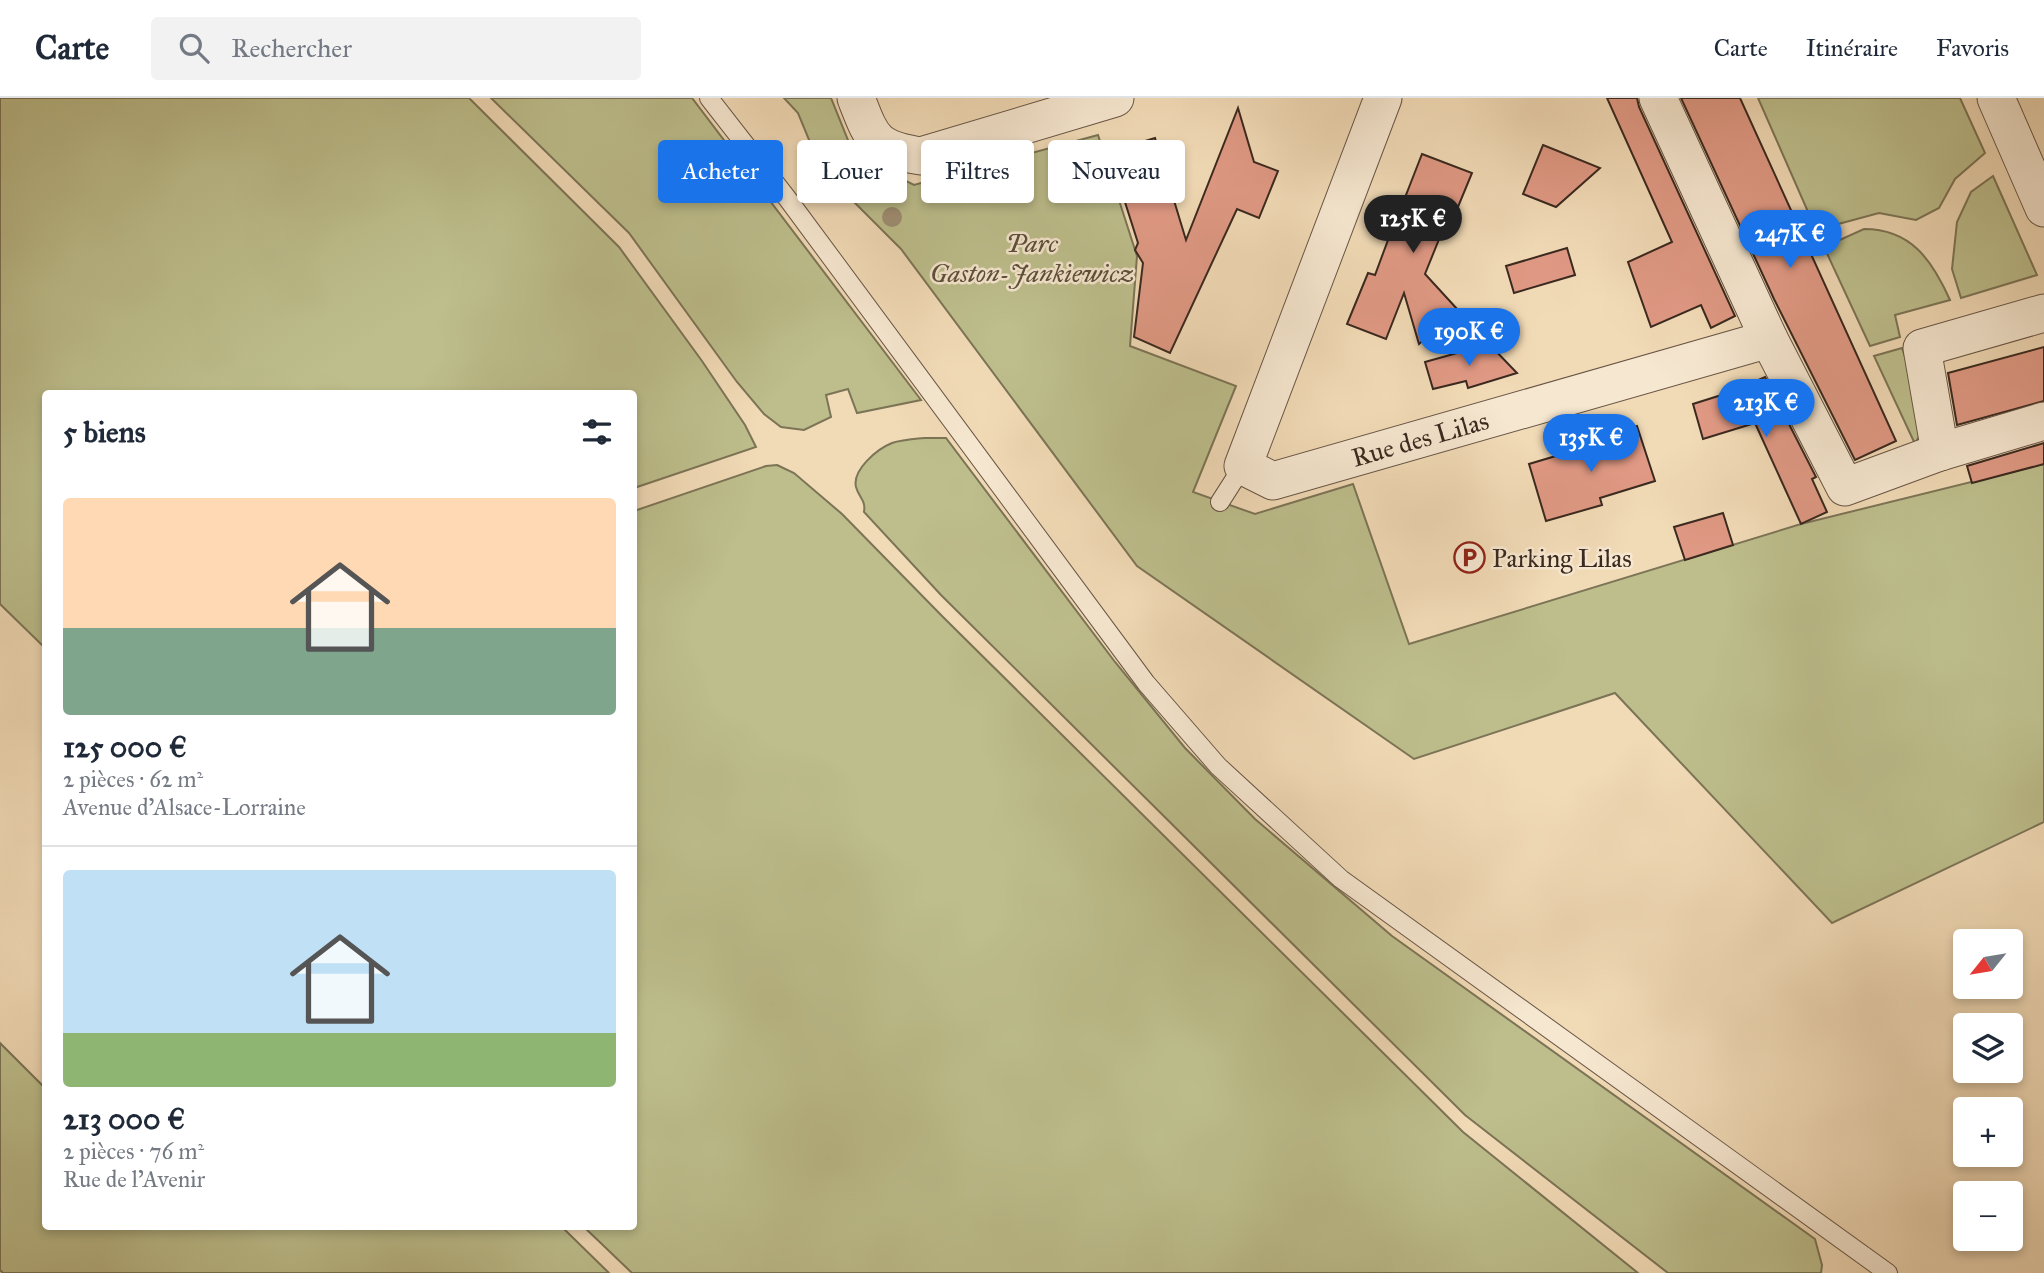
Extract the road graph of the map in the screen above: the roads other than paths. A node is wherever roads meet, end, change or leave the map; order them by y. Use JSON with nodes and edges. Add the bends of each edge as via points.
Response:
{"nodes":[{"id":1,"x":709,"y":98,"type":"edge"},
{"id":2,"x":856,"y":98,"type":"edge"},
{"id":3,"x":1115,"y":98,"type":"edge"},
{"id":4,"x":1383,"y":98,"type":"edge"},
{"id":5,"x":1658,"y":98,"type":"edge"},
{"id":6,"x":1996,"y":98,"type":"edge"},
{"id":7,"x":2044,"y":208,"type":"edge"},
{"id":8,"x":2044,"y":313,"type":"edge"},
{"id":9,"x":1769,"y":339,"type":"junction"},
{"id":10,"x":2044,"y":421,"type":"edge"},
{"id":11,"x":1940,"y":452,"type":"junction"},
{"id":12,"x":1258,"y":474,"type":"junction"},
{"id":13,"x":1220,"y":502,"type":"dead end"},
{"id":14,"x":1888,"y":1273,"type":"edge"}],
"edges":[{"from":1,"to":14,"type":"lane","via":[[1146,683],[1217,766],[1340,879]]},
{"from":2,"to":3,"type":"street","via":[[870,134],[891,152],[920,156]]},
{"from":4,"to":12,"type":"street"},
{"from":5,"to":9,"type":"street"},
{"from":6,"to":7,"type":"street"},
{"from":8,"to":11,"type":"street","via":[[1922,348]]},
{"from":9,"to":11,"type":"street","via":[[1845,487]]},
{"from":9,"to":12,"type":"street","name":"Rue des Lilas"},
{"from":10,"to":11,"type":"street"},
{"from":12,"to":13,"type":"lane"}]}
